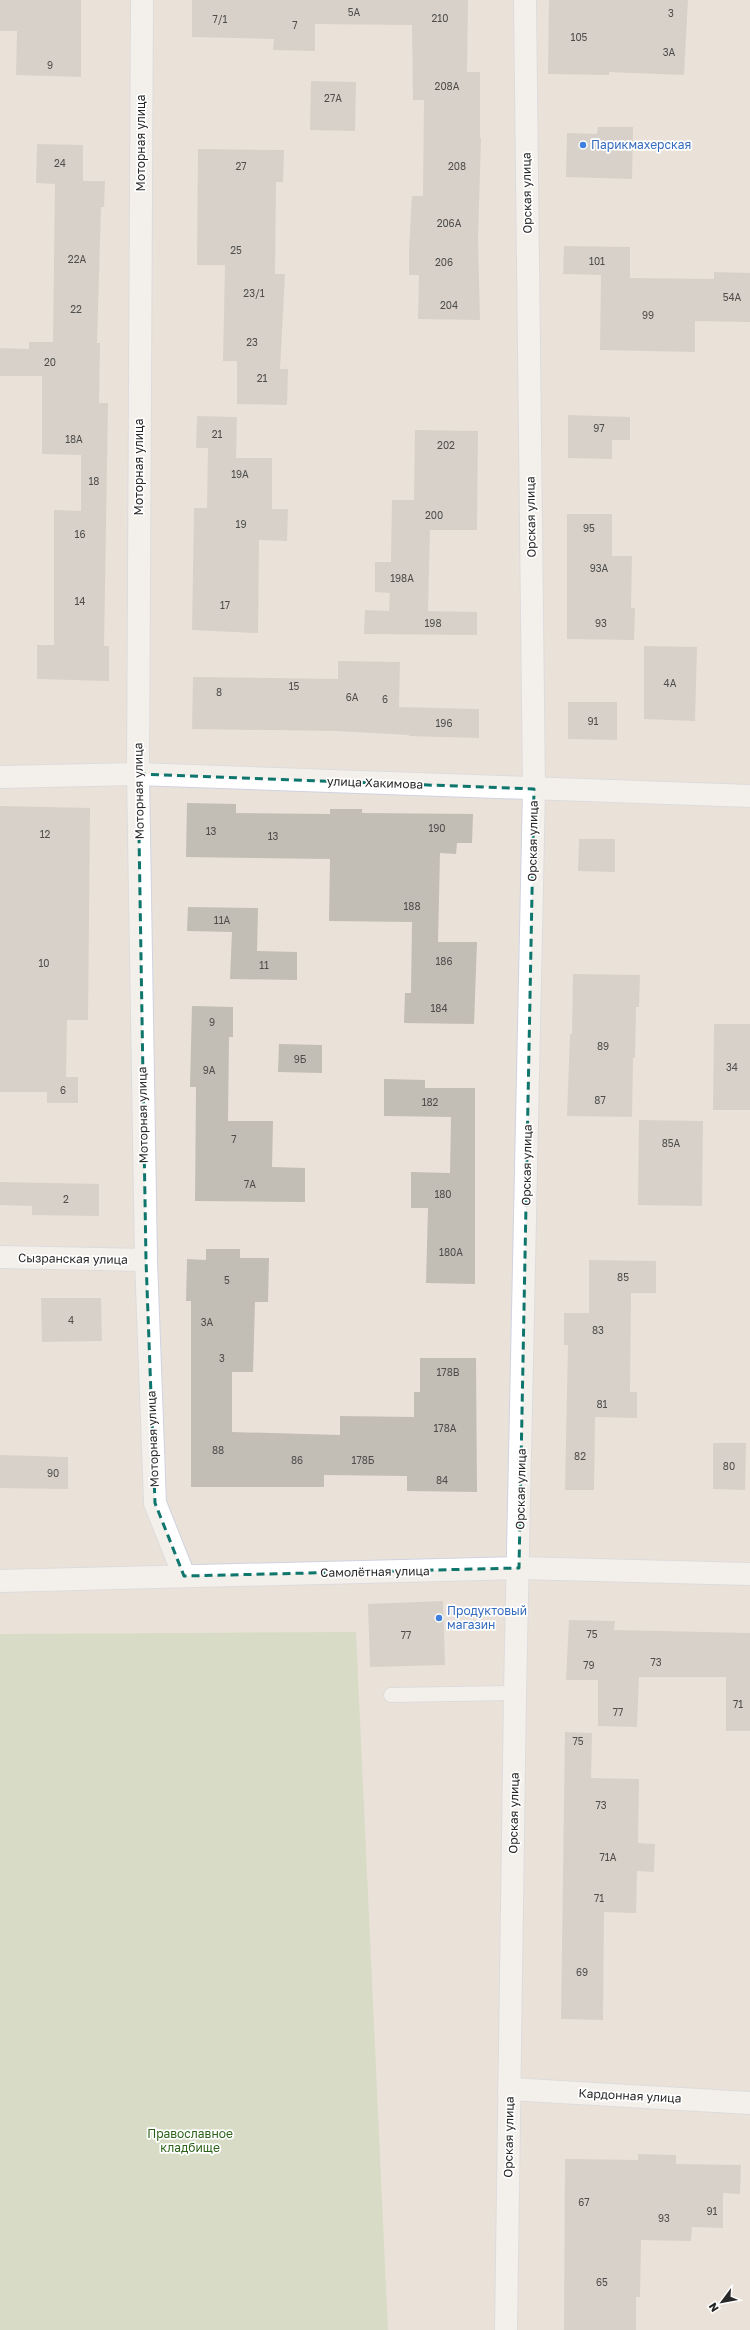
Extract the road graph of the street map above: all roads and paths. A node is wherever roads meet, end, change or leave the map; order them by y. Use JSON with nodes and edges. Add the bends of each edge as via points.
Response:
{"nodes":[{"id":1,"x":142,"y":0,"type":"edge"},
{"id":2,"x":525,"y":0,"type":"edge"},
{"id":3,"x":138,"y":774,"type":"junction"},
{"id":4,"x":0,"y":777,"type":"edge"},
{"id":5,"x":534,"y":789,"type":"junction"},
{"id":6,"x":750,"y":796,"type":"edge"},
{"id":7,"x":0,"y":1258,"type":"edge"},
{"id":8,"x":146,"y":1260,"type":"junction"},
{"id":9,"x":520,"y":1568,"type":"junction"},
{"id":10,"x":750,"y":1574,"type":"edge"},
{"id":11,"x":184,"y":1576,"type":"junction"},
{"id":12,"x":0,"y":1581,"type":"edge"},
{"id":13,"x":515,"y":1693,"type":"junction"},
{"id":14,"x":391,"y":1695,"type":"dead end"},
{"id":15,"x":509,"y":2089,"type":"junction"},
{"id":16,"x":750,"y":2103,"type":"edge"},
{"id":17,"x":506,"y":2330,"type":"edge"}],
"edges":[{"from":1,"to":3,"type":"street","name":"Моторная улица"},
{"from":2,"to":5,"type":"street","name":"Орская улица"},
{"from":3,"to":4,"type":"street","name":"улица Хакимова"},
{"from":3,"to":5,"type":"street","name":"улица Хакимова"},
{"from":3,"to":8,"type":"street","name":"Моторная улица"},
{"from":5,"to":6,"type":"street","name":"улица Хакимова"},
{"from":5,"to":9,"type":"street","name":"Орская улица"},
{"from":7,"to":8,"type":"street","name":"Сызранская улица"},
{"from":8,"to":11,"type":"street","name":"Моторная улица","via":[[155,1503]]},
{"from":9,"to":10,"type":"street","name":"Самолётная улица"},
{"from":9,"to":11,"type":"street","name":"Самолётная улица"},
{"from":9,"to":13,"type":"street","name":"Орская улица"},
{"from":11,"to":12,"type":"street","name":"Самолётная улица"},
{"from":13,"to":14,"type":"lane"},
{"from":13,"to":15,"type":"street","name":"Орская улица"},
{"from":15,"to":16,"type":"street","name":"Кардонная улица"},
{"from":15,"to":17,"type":"street","name":"Орская улица"}]}
